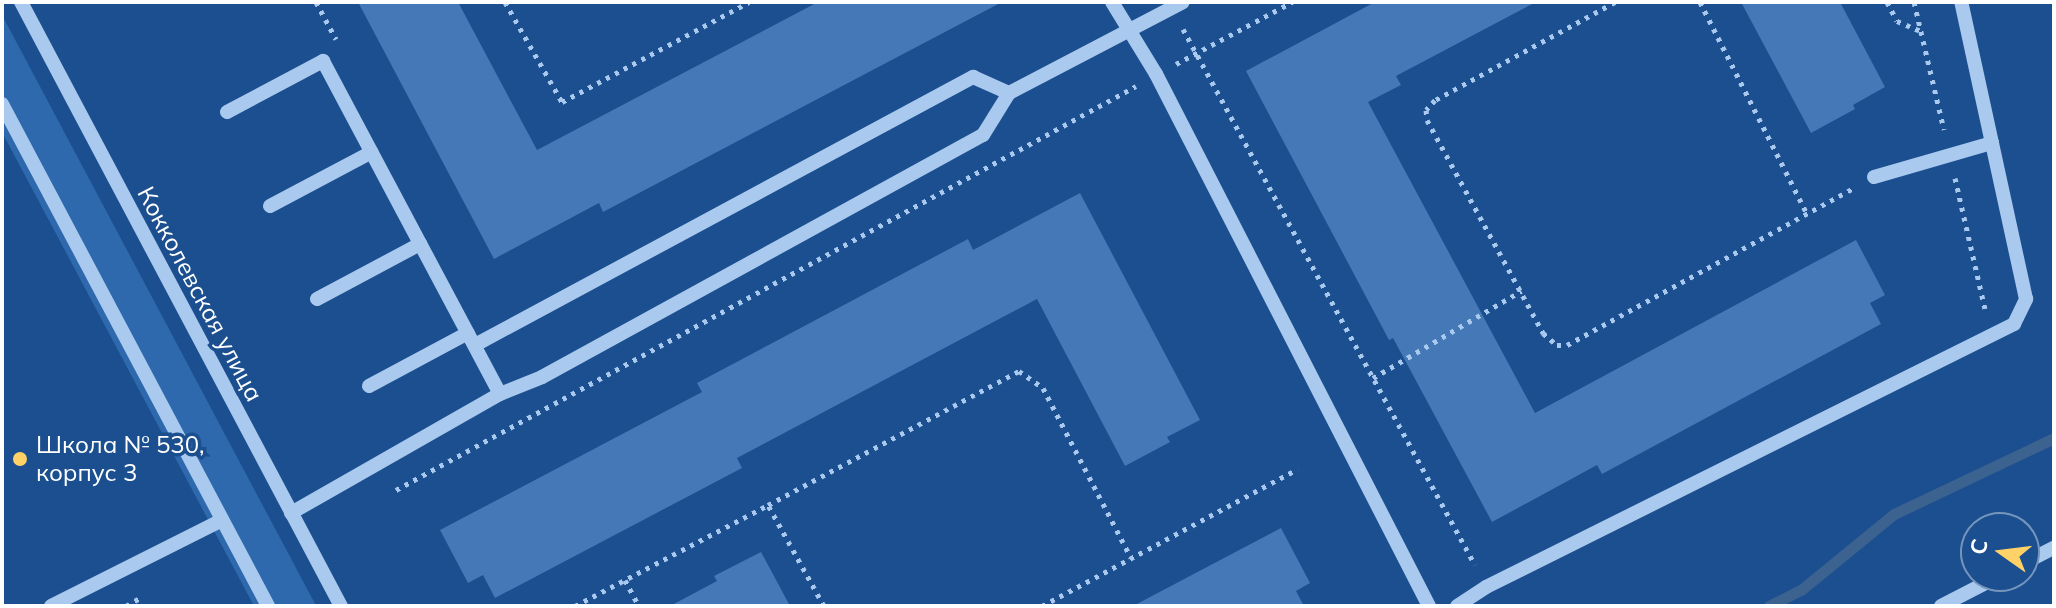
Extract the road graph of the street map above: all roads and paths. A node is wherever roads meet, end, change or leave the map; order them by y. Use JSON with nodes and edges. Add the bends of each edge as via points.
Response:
{"nodes":[{"id":1,"x":21,"y":2,"type":"edge"},
{"id":2,"x":316,"y":2,"type":"edge"},
{"id":3,"x":505,"y":2,"type":"edge"},
{"id":4,"x":749,"y":2,"type":"edge"},
{"id":5,"x":1112,"y":2,"type":"edge"},
{"id":6,"x":1292,"y":2,"type":"edge"},
{"id":7,"x":1615,"y":2,"type":"edge"},
{"id":8,"x":1700,"y":2,"type":"edge"},
{"id":9,"x":1887,"y":2,"type":"edge"},
{"id":10,"x":1961,"y":2,"type":"edge"},
{"id":11,"x":1177,"y":5,"type":"edge"},
{"id":12,"x":1127,"y":31,"type":"junction"},
{"id":13,"x":1921,"y":31,"type":"dead end"},
{"id":14,"x":338,"y":44,"type":"dead end"},
{"id":15,"x":1197,"y":54,"type":"junction"},
{"id":16,"x":1156,"y":74,"type":"junction"},
{"id":17,"x":1009,"y":93,"type":"junction"},
{"id":18,"x":2,"y":104,"type":"edge"},
{"id":19,"x":227,"y":112,"type":"dead end"},
{"id":20,"x":1992,"y":143,"type":"junction"},
{"id":21,"x":372,"y":152,"type":"junction"},
{"id":22,"x":1874,"y":177,"type":"joint"},
{"id":23,"x":270,"y":206,"type":"dead end"},
{"id":24,"x":1807,"y":214,"type":"junction"},
{"id":25,"x":420,"y":244,"type":"junction"},
{"id":26,"x":1521,"y":291,"type":"junction"},
{"id":27,"x":317,"y":299,"type":"dead end"},
{"id":28,"x":471,"y":339,"type":"junction"},
{"id":29,"x":1373,"y":378,"type":"junction"},
{"id":30,"x":369,"y":386,"type":"dead end"},
{"id":31,"x":500,"y":394,"type":"junction"},
{"id":32,"x":1298,"y":469,"type":"dead end"},
{"id":33,"x":396,"y":490,"type":"dead end"},
{"id":34,"x":768,"y":505,"type":"junction"},
{"id":35,"x":291,"y":513,"type":"junction"},
{"id":36,"x":222,"y":520,"type":"junction"},
{"id":37,"x":1131,"y":558,"type":"junction"},
{"id":38,"x":625,"y":580,"type":"junction"},
{"id":39,"x":1486,"y":587,"type":"junction"},
{"id":40,"x":1968,"y":592,"type":"edge"},
{"id":41,"x":140,"y":598,"type":"dead end"},
{"id":42,"x":51,"y":606,"type":"edge"},
{"id":43,"x":126,"y":606,"type":"edge"},
{"id":44,"x":268,"y":606,"type":"edge"},
{"id":45,"x":341,"y":606,"type":"edge"},
{"id":46,"x":575,"y":606,"type":"edge"},
{"id":47,"x":639,"y":606,"type":"edge"},
{"id":48,"x":824,"y":606,"type":"edge"},
{"id":49,"x":1042,"y":606,"type":"edge"},
{"id":50,"x":1429,"y":606,"type":"edge"},
{"id":51,"x":1457,"y":606,"type":"edge"},
{"id":52,"x":1941,"y":606,"type":"edge"}],
"edges":[{"from":1,"to":35,"type":"street","name":"Кокколевская улица"},
{"from":2,"to":14,"type":"path"},
{"from":3,"to":4,"type":"path","via":[[562,102]]},
{"from":5,"to":12,"type":"street"},
{"from":6,"to":15,"type":"path"},
{"from":7,"to":26,"type":"path","via":[[1435,100],[1426,110]]},
{"from":8,"to":24,"type":"path"},
{"from":9,"to":13,"type":"path","via":[[1897,21]]},
{"from":10,"to":20,"type":"street"},
{"from":11,"to":12,"type":"street"},
{"from":11,"to":15,"type":"path"},
{"from":12,"to":16,"type":"street"},
{"from":12,"to":17,"type":"street"},
{"from":15,"to":16,"type":"path"},
{"from":15,"to":29,"type":"path"},
{"from":16,"to":33,"type":"path"},
{"from":16,"to":50,"type":"street"},
{"from":17,"to":28,"type":"street","via":[[973,77]]},
{"from":17,"to":31,"type":"street","via":[[983,135],[542,377]]},
{"from":18,"to":36,"type":"street"},
{"from":19,"to":21,"type":"street","via":[[323,61]]},
{"from":20,"to":22,"type":"street"},
{"from":20,"to":39,"type":"street","via":[[2026,299],[2014,324]]},
{"from":21,"to":23,"type":"street"},
{"from":21,"to":25,"type":"street"},
{"from":22,"to":24,"type":"path"},
{"from":24,"to":26,"type":"path","via":[[1567,345],[1557,345],[1543,333]]},
{"from":25,"to":27,"type":"street"},
{"from":25,"to":28,"type":"street"},
{"from":26,"to":29,"type":"path"},
{"from":28,"to":30,"type":"street"},
{"from":28,"to":31,"type":"street"},
{"from":29,"to":39,"type":"path"},
{"from":31,"to":35,"type":"street"},
{"from":32,"to":37,"type":"path"},
{"from":34,"to":37,"type":"path","via":[[1019,371],[1043,388]]},
{"from":34,"to":38,"type":"path"},
{"from":34,"to":48,"type":"path"},
{"from":35,"to":45,"type":"street","name":"Кокколевская улица"},
{"from":36,"to":42,"type":"street"},
{"from":36,"to":44,"type":"street"},
{"from":37,"to":49,"type":"path"},
{"from":38,"to":46,"type":"path"},
{"from":38,"to":47,"type":"path"},
{"from":39,"to":51,"type":"street"},
{"from":40,"to":52,"type":"street"},
{"from":41,"to":43,"type":"path"}]}
